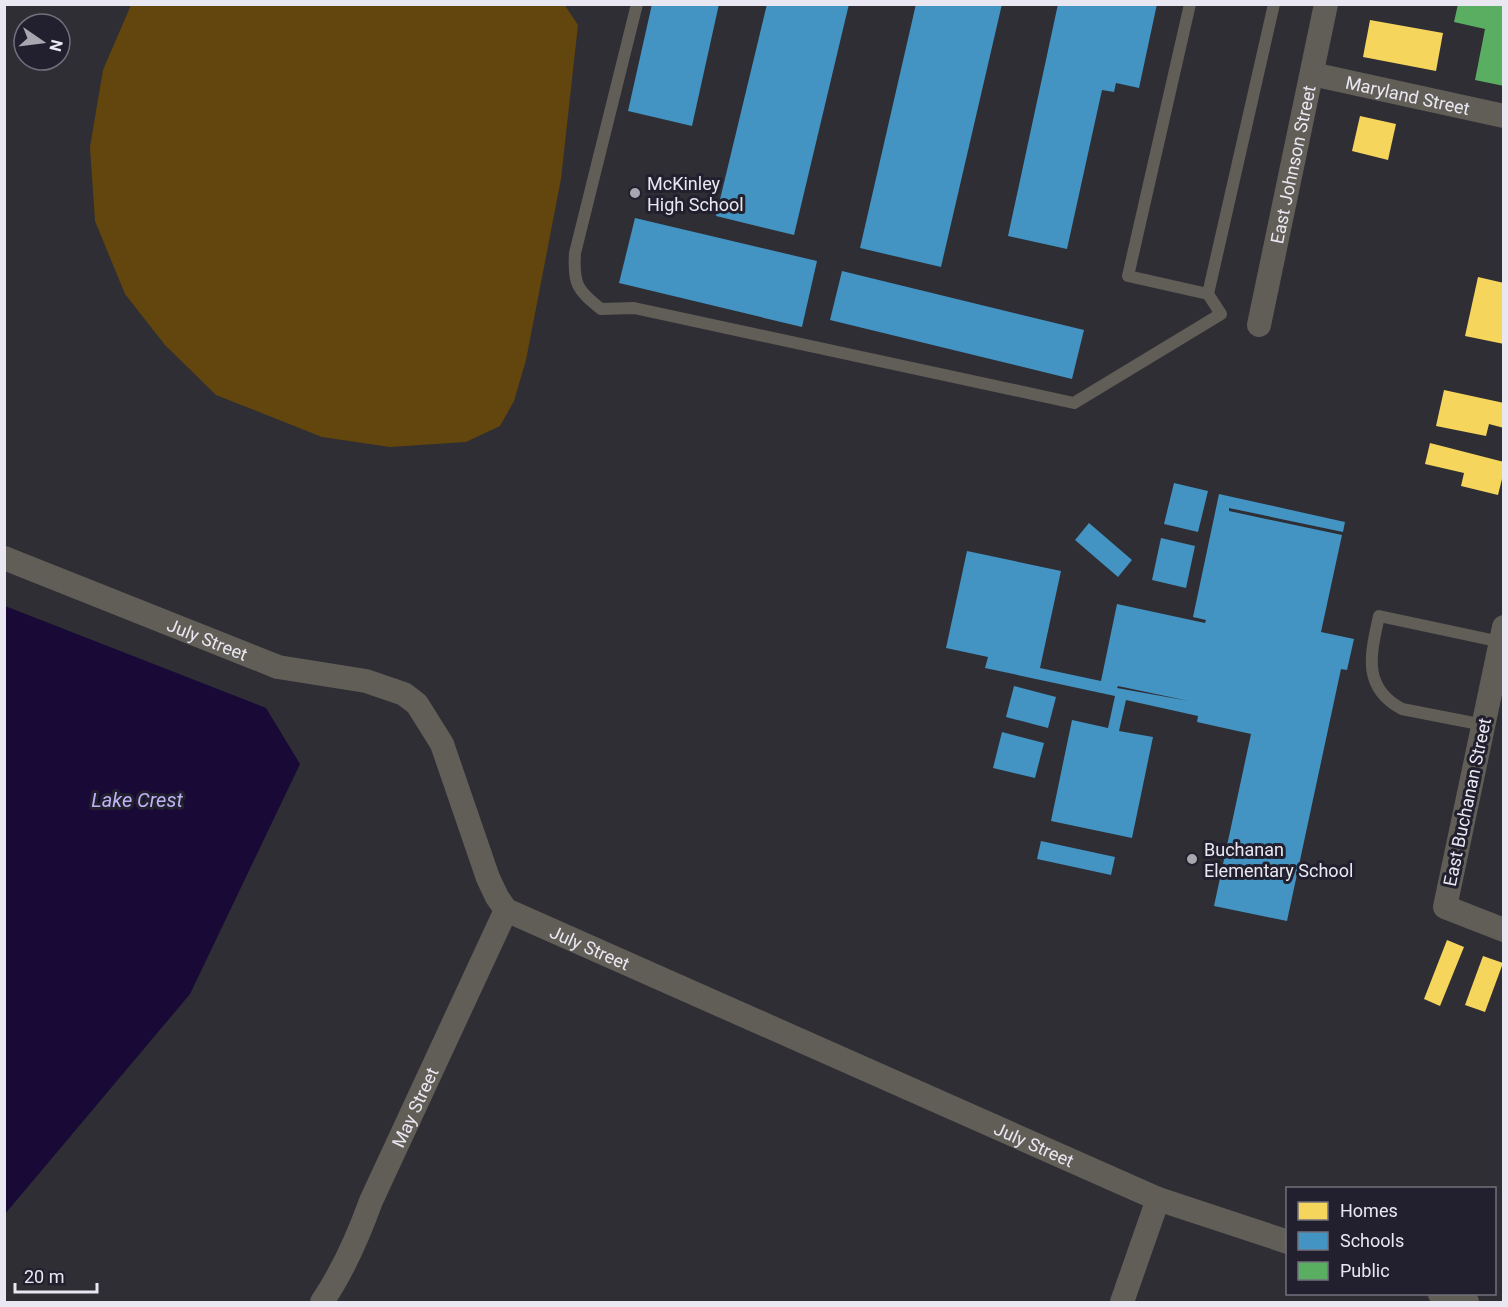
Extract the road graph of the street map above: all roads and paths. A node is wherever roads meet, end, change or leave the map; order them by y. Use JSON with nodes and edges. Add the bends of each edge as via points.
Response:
{"nodes":[{"id":1,"x":637,"y":4,"type":"edge"},
{"id":2,"x":1190,"y":4,"type":"edge"},
{"id":3,"x":1274,"y":4,"type":"edge"},
{"id":4,"x":1326,"y":4,"type":"edge"},
{"id":5,"x":1312,"y":74,"type":"junction"},
{"id":6,"x":1503,"y":116,"type":"edge"},
{"id":7,"x":1208,"y":294,"type":"junction"},
{"id":8,"x":1259,"y":325,"type":"dead end"},
{"id":9,"x":4,"y":558,"type":"edge"},
{"id":10,"x":1502,"y":635,"type":"edge"},
{"id":11,"x":1490,"y":730,"type":"edge"},
{"id":12,"x":506,"y":910,"type":"junction"},
{"id":13,"x":1503,"y":930,"type":"edge"},
{"id":14,"x":1158,"y":1199,"type":"junction"},
{"id":15,"x":1286,"y":1242,"type":"edge"},
{"id":16,"x":1446,"y":1295,"type":"edge"},
{"id":17,"x":322,"y":1302,"type":"edge"},
{"id":18,"x":1122,"y":1302,"type":"edge"},
{"id":19,"x":1467,"y":1302,"type":"edge"}],
"edges":[{"from":1,"to":7,"type":"lane","via":[[575,253],[573,276],[584,295],[601,309],[634,308],[1074,403],[1221,314]]},
{"from":2,"to":7,"type":"lane","via":[[1128,276]]},
{"from":3,"to":7,"type":"lane"},
{"from":4,"to":5,"type":"street","name":"East Johnson Street"},
{"from":5,"to":6,"type":"street","name":"Maryland Street"},
{"from":5,"to":8,"type":"street","name":"East Johnson Street"},
{"from":9,"to":12,"type":"street","name":"July Street","via":[[278,667],[346,676],[404,694],[417,704],[442,744],[488,878]]},
{"from":10,"to":11,"type":"street","name":"East Buchanan Street"},
{"from":10,"to":11,"type":"lane","via":[[1379,616],[1372,650],[1374,676],[1395,705]]},
{"from":11,"to":13,"type":"street","name":"East Buchanan Street","via":[[1445,907]]},
{"from":12,"to":14,"type":"street","name":"July Street"},
{"from":12,"to":17,"type":"street","name":"May Street","via":[[357,1238]]},
{"from":14,"to":15,"type":"street","name":"July Street"},
{"from":14,"to":18,"type":"street"},
{"from":16,"to":19,"type":"street"}]}
